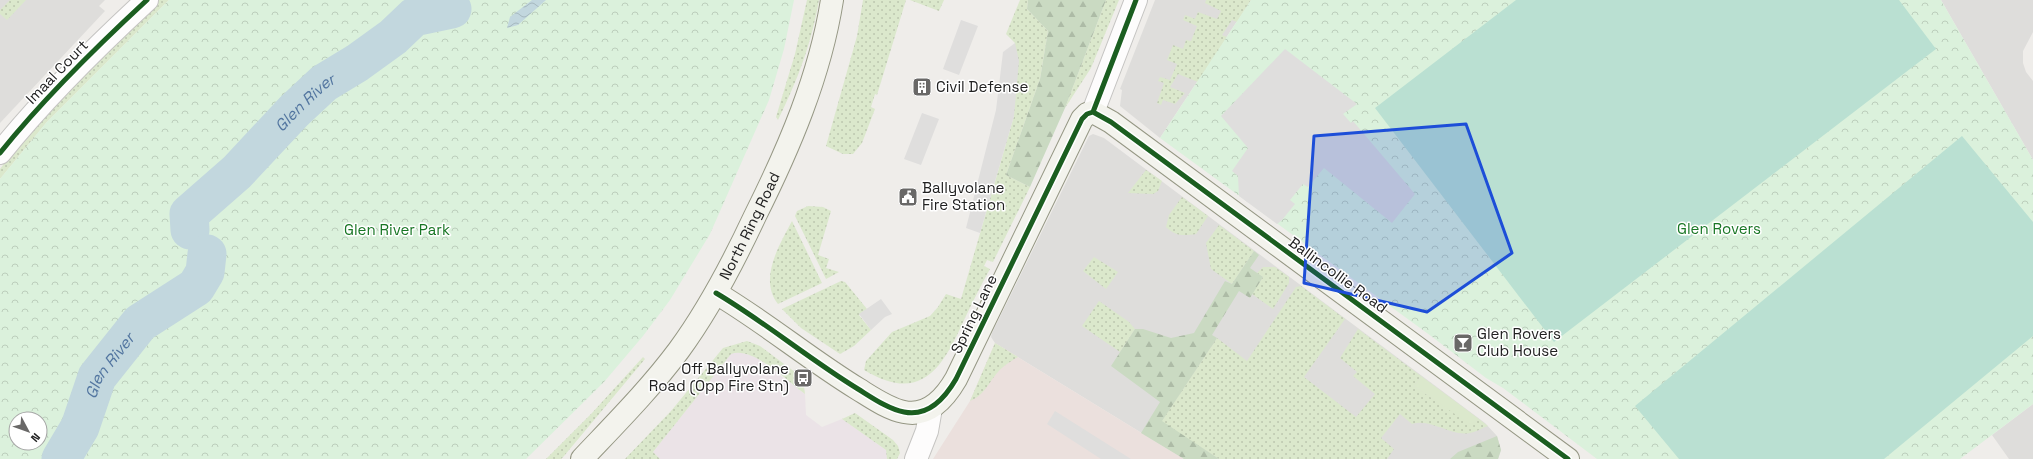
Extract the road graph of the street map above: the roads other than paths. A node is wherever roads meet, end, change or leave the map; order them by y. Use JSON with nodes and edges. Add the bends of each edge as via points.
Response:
{"nodes":[{"id":1,"x":832,"y":0,"type":"edge"},
{"id":2,"x":1136,"y":0,"type":"edge"},
{"id":3,"x":136,"y":4,"type":"edge"},
{"id":4,"x":1094,"y":112,"type":"junction"},
{"id":5,"x":0,"y":153,"type":"edge"},
{"id":6,"x":716,"y":293,"type":"junction"},
{"id":7,"x":931,"y":408,"type":"junction"},
{"id":8,"x":582,"y":459,"type":"edge"},
{"id":9,"x":916,"y":459,"type":"edge"},
{"id":10,"x":1568,"y":459,"type":"edge"}],
"edges":[{"from":1,"to":6,"type":"street","name":"North Ring Road","via":[[821,51],[792,136],[774,179]]},
{"from":2,"to":4,"type":"street","name":"Spring Lane"},
{"from":3,"to":5,"type":"street","name":"Imaal Court"},
{"from":4,"to":7,"type":"street","name":"Spring Lane","via":[[1082,119],[956,379],[947,395]]},
{"from":4,"to":10,"type":"street","name":"Ballincollie Road"},
{"from":6,"to":7,"type":"street","name":"Spring Lane","via":[[757,318],[842,379],[889,407],[904,412],[920,412]]},
{"from":6,"to":8,"type":"street","name":"North Ring Road","via":[[678,351],[648,388]]},
{"from":7,"to":9,"type":"street","via":[[927,431]]}]}
